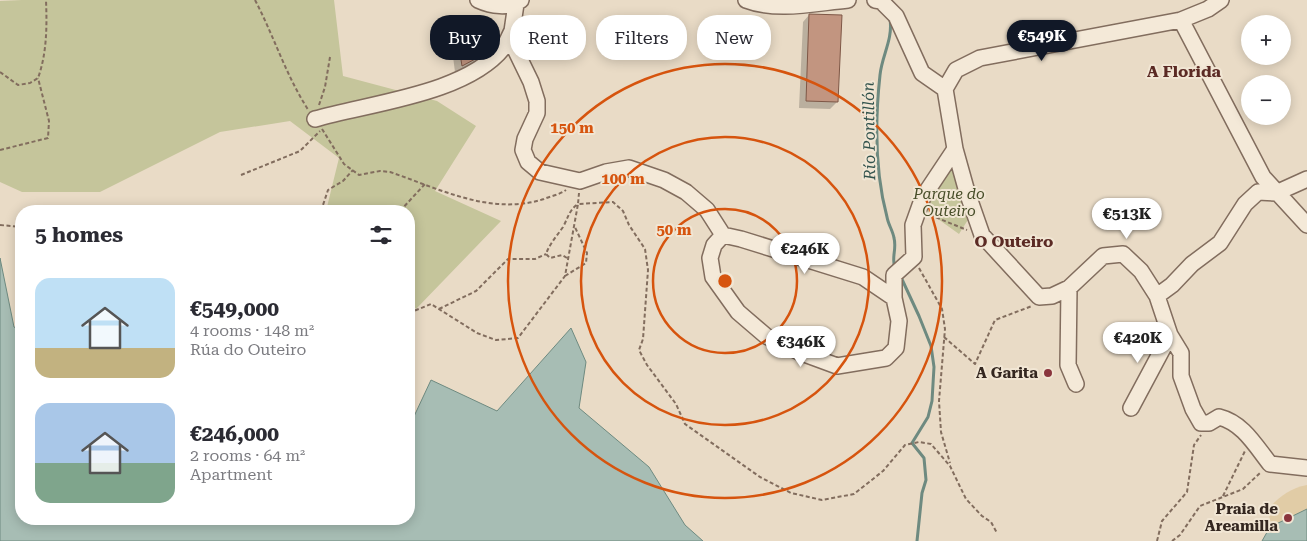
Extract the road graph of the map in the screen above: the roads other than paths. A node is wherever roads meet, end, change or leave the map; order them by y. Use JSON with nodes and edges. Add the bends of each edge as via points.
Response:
{"nodes":[{"id":1,"x":478,"y":0,"type":"edge"},
{"id":2,"x":746,"y":0,"type":"edge"},
{"id":3,"x":848,"y":0,"type":"edge"},
{"id":4,"x":875,"y":0,"type":"edge"},
{"id":5,"x":1221,"y":0,"type":"edge"},
{"id":6,"x":519,"y":2,"type":"edge"},
{"id":7,"x":1206,"y":4,"type":"edge"},
{"id":8,"x":516,"y":15,"type":"edge"},
{"id":9,"x":1181,"y":20,"type":"junction"},
{"id":10,"x":510,"y":35,"type":"edge"},
{"id":11,"x":520,"y":60,"type":"edge"},
{"id":12,"x":944,"y":89,"type":"junction"},
{"id":13,"x":318,"y":124,"type":"road end"},
{"id":14,"x":955,"y":149,"type":"junction"},
{"id":15,"x":1307,"y":179,"type":"edge"},
{"id":16,"x":1276,"y":193,"type":"junction"},
{"id":17,"x":1307,"y":225,"type":"edge"},
{"id":18,"x":723,"y":235,"type":"junction"},
{"id":19,"x":1069,"y":288,"type":"junction"},
{"id":20,"x":1157,"y":296,"type":"junction"},
{"id":21,"x":894,"y":298,"type":"junction"},
{"id":22,"x":1170,"y":335,"type":"junction"},
{"id":23,"x":1076,"y":384,"type":"dead end"},
{"id":24,"x":1131,"y":408,"type":"dead end"},
{"id":25,"x":1307,"y":468,"type":"edge"}],
"edges":[{"from":1,"to":6,"type":"street","via":[[501,6]]},
{"from":2,"to":3,"type":"street","via":[[757,4],[794,5]]},
{"from":4,"to":12,"type":"street","via":[[881,1],[896,16],[922,74]]},
{"from":5,"to":7,"type":"street"},
{"from":6,"to":8,"type":"street"},
{"from":7,"to":9,"type":"street"},
{"from":9,"to":12,"type":"street","via":[[980,58],[956,70]]},
{"from":9,"to":16,"type":"street","via":[[1258,169]]},
{"from":10,"to":13,"type":"street","via":[[503,48],[482,67],[458,80]]},
{"from":11,"to":18,"type":"street","via":[[537,101],[537,113],[523,150],[528,162],[540,172],[580,181],[629,168],[664,180],[708,210]]},
{"from":12,"to":14,"type":"street"},
{"from":14,"to":19,"type":"street","via":[[982,235],[1039,297],[1052,296]]},
{"from":14,"to":21,"type":"street","via":[[923,197],[913,225],[914,257],[898,272]]},
{"from":15,"to":16,"type":"street"},
{"from":16,"to":17,"type":"street"},
{"from":16,"to":20,"type":"street","via":[[1258,192],[1245,204],[1220,243]]},
{"from":18,"to":21,"type":"street","via":[[863,276]]},
{"from":18,"to":21,"type":"street","via":[[714,245],[710,258],[713,277],[738,312],[766,336],[837,366],[886,358],[896,348],[899,321]]},
{"from":19,"to":20,"type":"street","via":[[1103,256],[1123,254],[1141,271]]},
{"from":19,"to":23,"type":"street","via":[[1068,365]]},
{"from":20,"to":22,"type":"street"},
{"from":22,"to":24,"type":"street"},
{"from":22,"to":25,"type":"street","via":[[1181,353],[1182,376],[1201,423],[1209,424],[1219,417],[1228,419],[1242,428],[1270,464]]}]}
